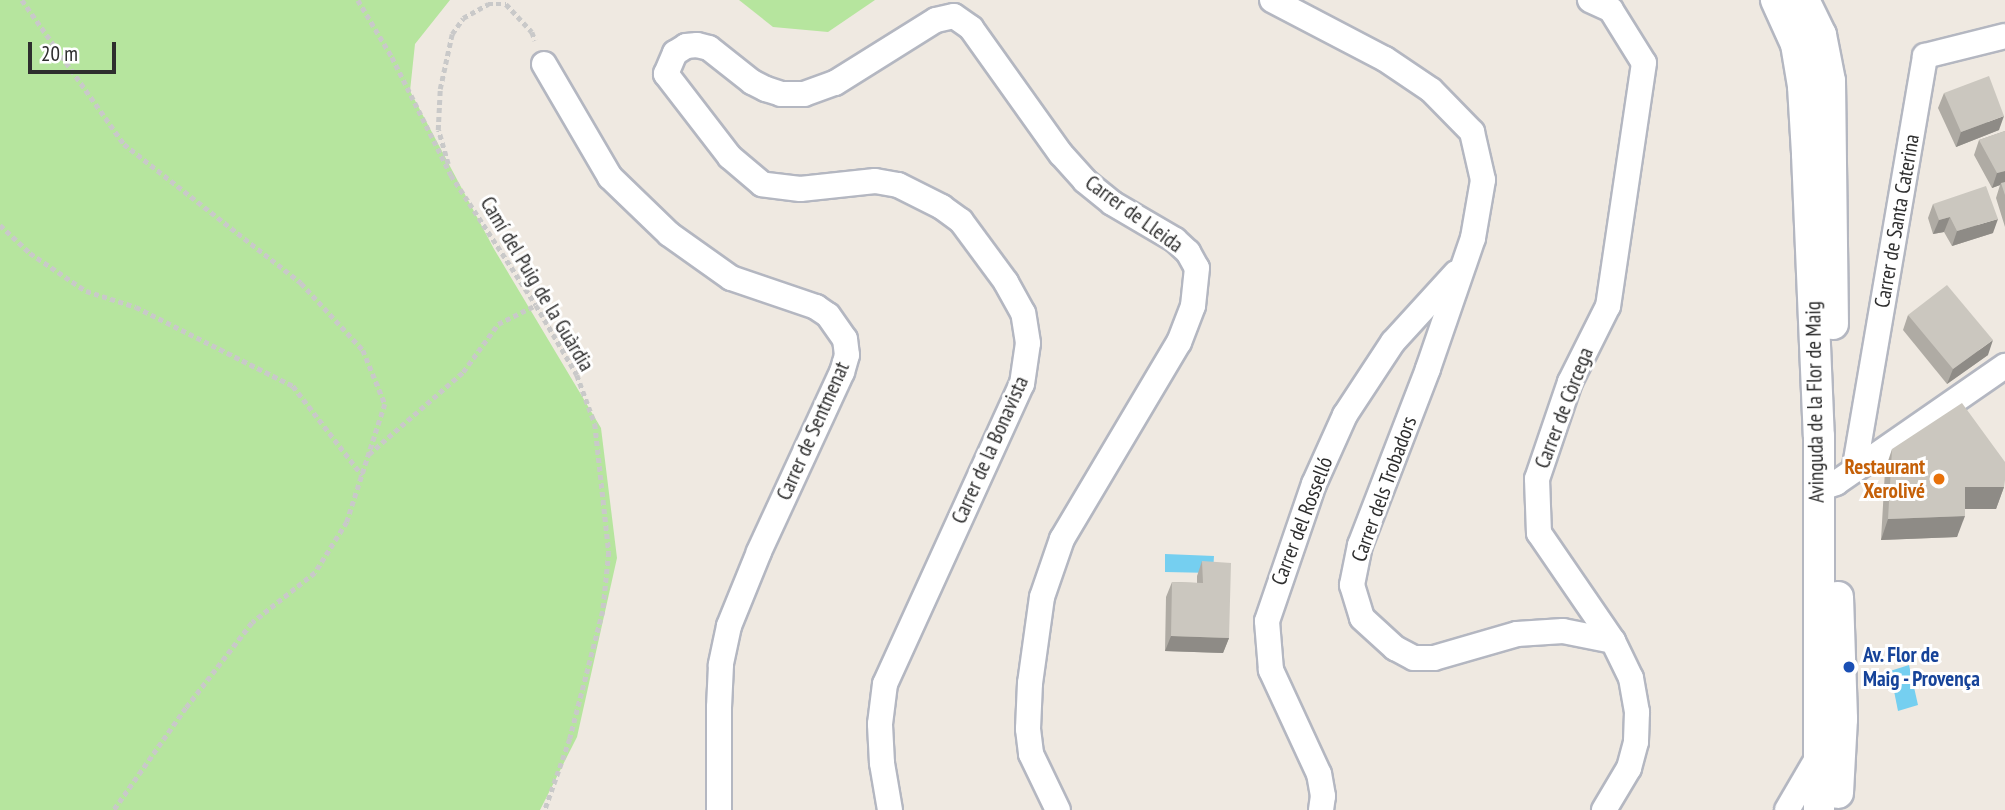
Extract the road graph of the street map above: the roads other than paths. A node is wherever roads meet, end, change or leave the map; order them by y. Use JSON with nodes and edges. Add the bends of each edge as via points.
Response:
{"nodes":[{"id":1,"x":1272,"y":0,"type":"edge"},
{"id":2,"x":1590,"y":0,"type":"edge"},
{"id":3,"x":1776,"y":0,"type":"edge"},
{"id":4,"x":1804,"y":0,"type":"edge"},
{"id":5,"x":2005,"y":36,"type":"edge"},
{"id":6,"x":675,"y":53,"type":"joint"},
{"id":7,"x":544,"y":64,"type":"road end"},
{"id":8,"x":1464,"y":264,"type":"junction"},
{"id":9,"x":2005,"y":366,"type":"edge"},
{"id":10,"x":1836,"y":479,"type":"junction"},
{"id":11,"x":1613,"y":641,"type":"junction"},
{"id":12,"x":1842,"y":719,"type":"junction"},
{"id":13,"x":1819,"y":755,"type":"junction"},
{"id":14,"x":719,"y":810,"type":"edge"},
{"id":15,"x":890,"y":810,"type":"edge"},
{"id":16,"x":1058,"y":810,"type":"edge"},
{"id":17,"x":1321,"y":810,"type":"edge"},
{"id":18,"x":1604,"y":810,"type":"edge"},
{"id":19,"x":1787,"y":810,"type":"edge"},
{"id":20,"x":1819,"y":810,"type":"edge"},
{"id":21,"x":1838,"y":810,"type":"edge"}],
"edges":[{"from":1,"to":8,"type":"street","via":[[1385,59],[1431,90],[1472,132],[1483,180]]},
{"from":2,"to":11,"type":"street","name":"Carrer de Còrcega","via":[[1611,10],[1644,64],[1608,306],[1570,382],[1537,479],[1539,533]]},
{"from":3,"to":10,"type":"street","name":"Avinguda de la Flor de Maig","via":[[1796,44],[1803,86],[1819,436]]},
{"from":4,"to":10,"type":"street","name":"Avinguda de la Flor de Maig","via":[[1821,35],[1830,81]]},
{"from":5,"to":10,"type":"street","name":"Carrer de Santa Caterina","via":[[1925,56]]},
{"from":6,"to":15,"type":"street","name":"Carrer de la Bonavista","via":[[666,74],[673,85],[730,157],[762,184],[782,188],[875,181],[918,192],[961,221],[1023,313],[1028,343],[1022,384],[885,684],[880,724]]},
{"from":6,"to":16,"type":"street","name":"Carrer de Lleida","via":[[686,46],[709,48],[766,89],[804,94],[835,83],[936,20],[954,16],[971,28],[1085,181],[1112,203],[1175,240],[1197,268],[1193,306],[1180,342],[1062,539],[1042,597],[1028,729],[1031,754]]},
{"from":7,"to":14,"type":"street","name":"Carrer de Sentmenat","via":[[610,177],[669,234],[731,278],[816,307],[828,315],[845,340],[842,372],[729,626],[719,693]]},
{"from":8,"to":11,"type":"street","name":"Carrer dels Trobadors","via":[[1360,545],[1352,584],[1362,618],[1385,641],[1414,658],[1434,658],[1517,634],[1563,631]]},
{"from":8,"to":17,"type":"street","name":"Carrer del Rosselló","via":[[1393,342],[1345,415],[1314,484],[1267,621],[1271,670],[1320,774]]},
{"from":9,"to":10,"type":"street"},
{"from":10,"to":12,"type":"street","name":"Avinguda de la Flor de Maig"},
{"from":10,"to":13,"type":"street","name":"Avinguda de la Flor de Maig"},
{"from":11,"to":18,"type":"street","name":"Carrer de Còrcega","via":[[1631,678],[1636,732],[1629,768]]},
{"from":12,"to":13,"type":"street"},
{"from":12,"to":21,"type":"street","name":"Avinguda de la Flor de Maig"},
{"from":13,"to":19,"type":"street"},
{"from":13,"to":20,"type":"street","name":"Avinguda de la Flor de Maig"}]}
